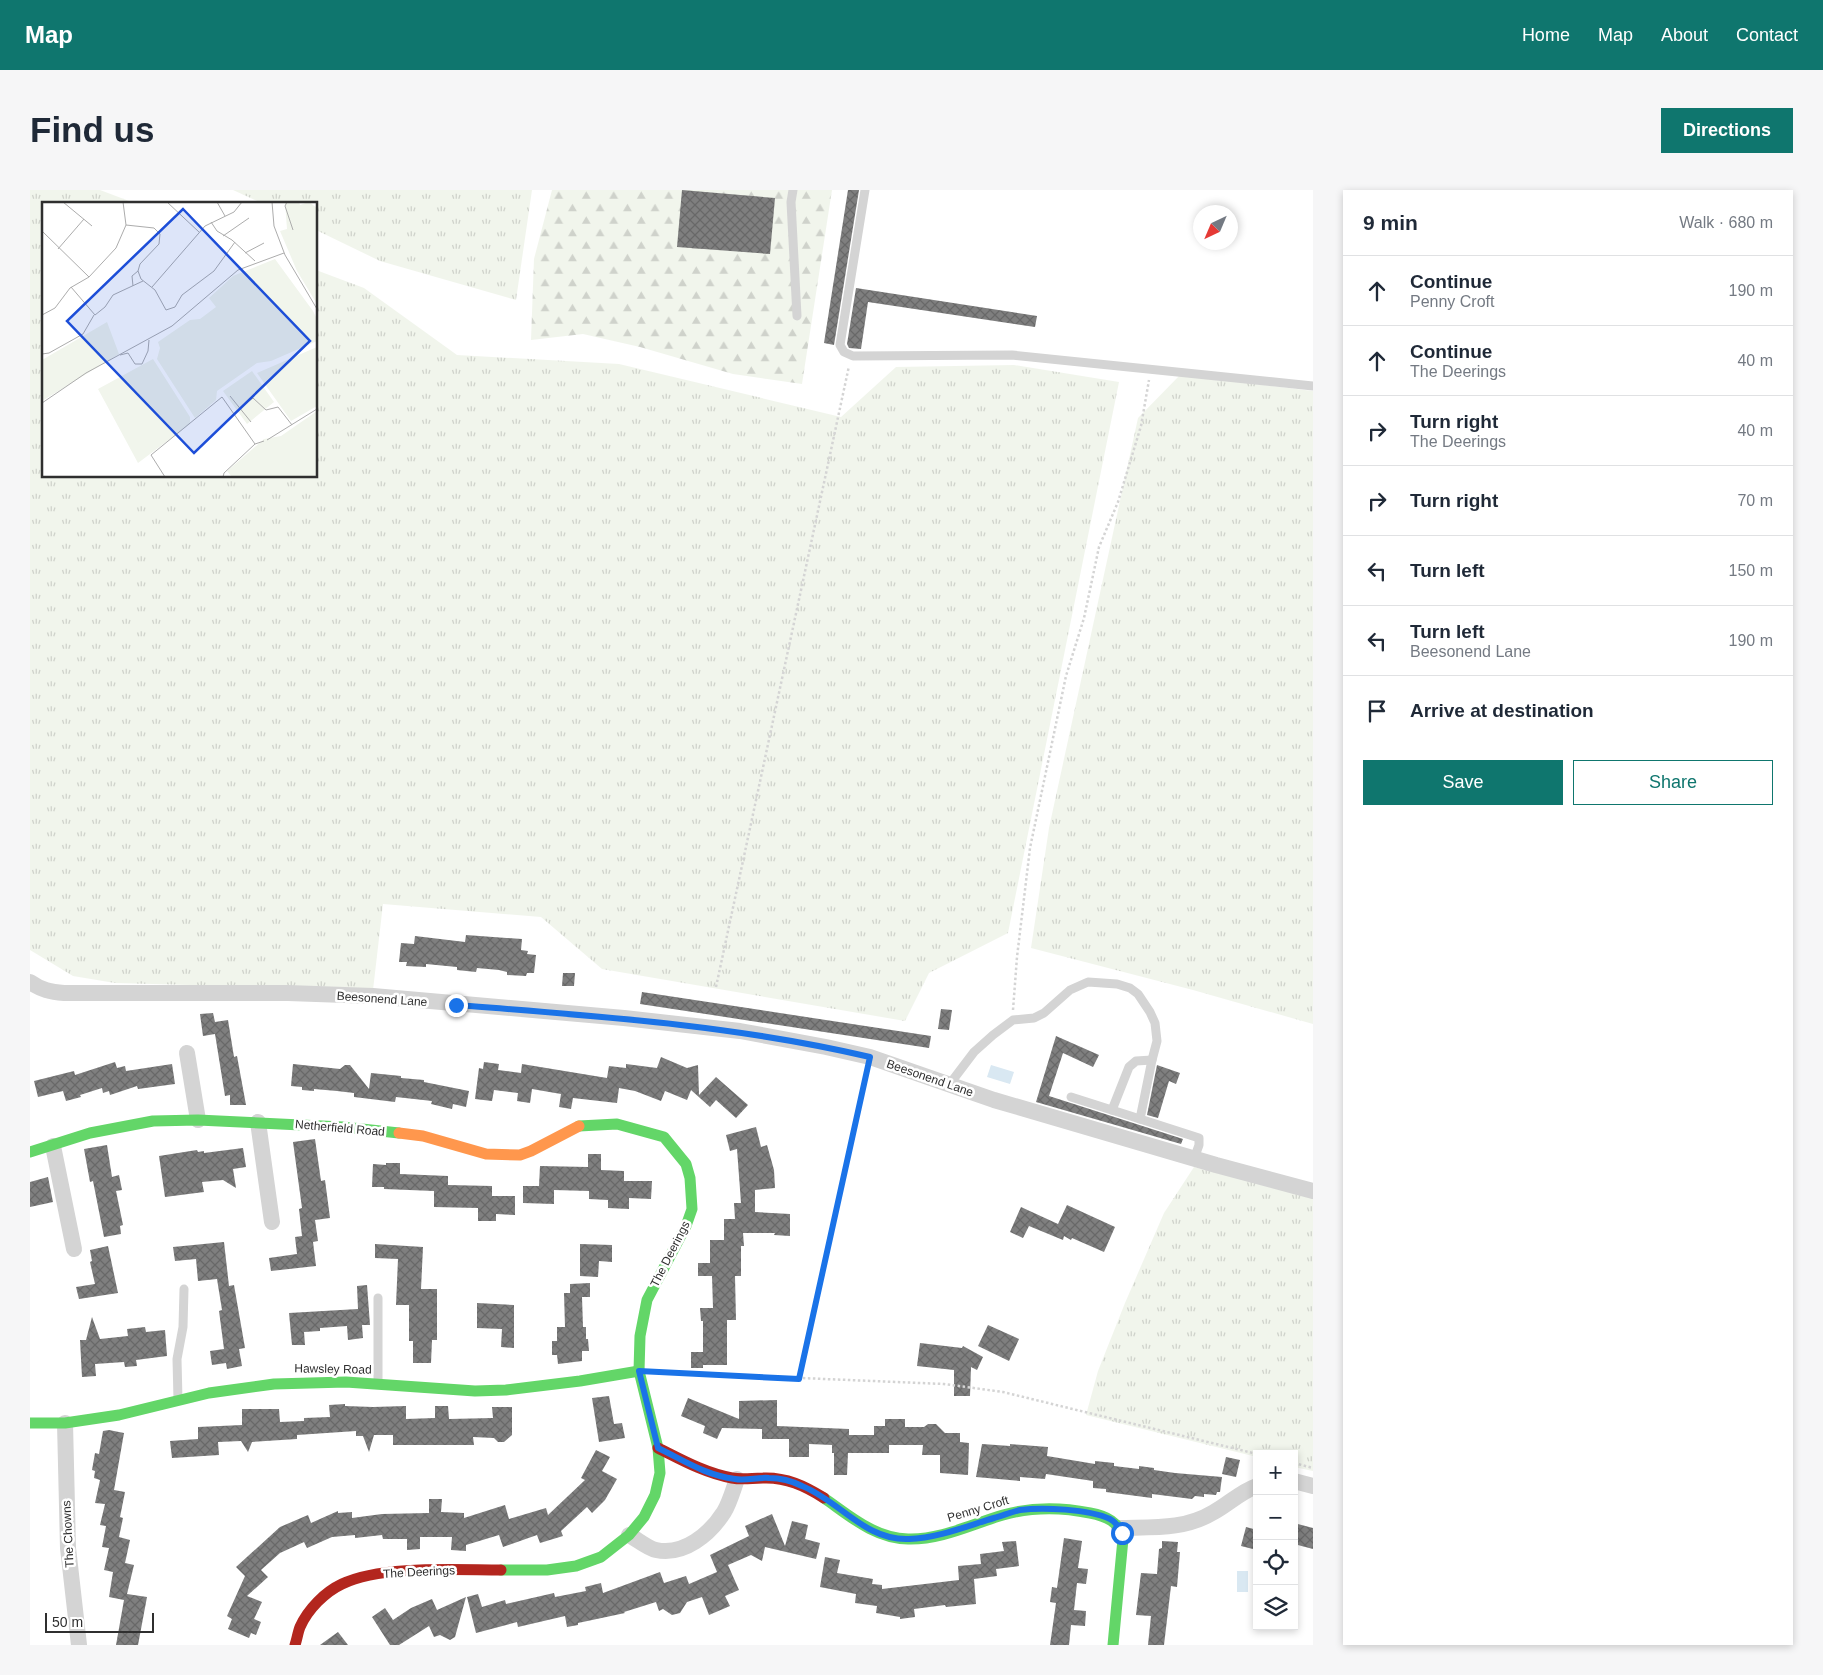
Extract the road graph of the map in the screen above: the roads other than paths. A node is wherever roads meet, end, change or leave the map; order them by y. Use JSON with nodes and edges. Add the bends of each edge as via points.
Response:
{"nodes":[{"id":1,"x":793,"y":190,"type":"edge"},
{"id":2,"x":865,"y":190,"type":"edge"},
{"id":3,"x":797,"y":316,"type":"dead end"},
{"id":4,"x":1313,"y":386,"type":"edge"},
{"id":5,"x":30,"y":982,"type":"edge"},
{"id":6,"x":187,"y":1053,"type":"dead end"},
{"id":7,"x":1152,"y":1060,"type":"junction"},
{"id":8,"x":950,"y":1085,"type":"junction"},
{"id":9,"x":1071,"y":1097,"type":"dead end"},
{"id":10,"x":1112,"y":1110,"type":"junction"},
{"id":11,"x":1140,"y":1119,"type":"junction"},
{"id":12,"x":198,"y":1120,"type":"junction"},
{"id":13,"x":258,"y":1122,"type":"junction"},
{"id":14,"x":422,"y":1136,"type":"joint"},
{"id":15,"x":53,"y":1146,"type":"junction"},
{"id":16,"x":30,"y":1152,"type":"edge"},
{"id":17,"x":1194,"y":1158,"type":"junction"},
{"id":18,"x":1313,"y":1191,"type":"edge"},
{"id":19,"x":272,"y":1222,"type":"dead end"},
{"id":20,"x":74,"y":1249,"type":"dead end"},
{"id":21,"x":184,"y":1289,"type":"dead end"},
{"id":22,"x":378,"y":1298,"type":"dead end"},
{"id":23,"x":639,"y":1371,"type":"junction"},
{"id":24,"x":378,"y":1384,"type":"junction"},
{"id":25,"x":178,"y":1400,"type":"junction"},
{"id":26,"x":64,"y":1422,"type":"junction"},
{"id":27,"x":30,"y":1423,"type":"edge"},
{"id":28,"x":658,"y":1448,"type":"junction"},
{"id":29,"x":737,"y":1479,"type":"junction"},
{"id":30,"x":1298,"y":1482,"type":"edge"},
{"id":31,"x":1313,"y":1486,"type":"edge"},
{"id":32,"x":1253,"y":1487,"type":"edge"},
{"id":33,"x":1119,"y":1528,"type":"junction"},
{"id":34,"x":628,"y":1535,"type":"junction"},
{"id":35,"x":79,"y":1645,"type":"edge"},
{"id":36,"x":295,"y":1645,"type":"edge"},
{"id":37,"x":1113,"y":1645,"type":"edge"}],
"edges":[{"from":1,"to":3,"type":"lane","via":[[790,202]]},
{"from":2,"to":4,"type":"lane","via":[[840,345],[844,352],[853,356],[1012,356]]},
{"from":5,"to":8,"type":"street","name":"Beesonend Lane","via":[[38,988],[64,994],[373,996],[624,1018],[740,1032],[826,1047],[870,1057]]},
{"from":6,"to":12,"type":"street"},
{"from":7,"to":8,"type":"lane","via":[[1157,1041],[1156,1023],[1138,994],[1117,984],[1088,982],[1070,990],[1044,1014],[1013,1020],[974,1052]]},
{"from":7,"to":10,"type":"lane","via":[[1136,1061],[1129,1068]]},
{"from":7,"to":11,"type":"lane"},
{"from":8,"to":17,"type":"street","name":"Beesonend Lane"},
{"from":9,"to":10,"type":"lane"},
{"from":10,"to":11,"type":"lane"},
{"from":11,"to":17,"type":"lane","via":[[1199,1138]]},
{"from":12,"to":13,"type":"street","name":"Netherfield Road"},
{"from":12,"to":15,"type":"street","name":"Netherfield Road","via":[[120,1126]]},
{"from":13,"to":14,"type":"street","name":"Netherfield Road"},
{"from":13,"to":19,"type":"street"},
{"from":14,"to":23,"type":"street","name":"The Deerings","via":[[486,1154],[520,1155],[576,1126],[617,1124],[664,1138],[686,1164],[692,1209],[647,1300],[640,1336]]},
{"from":15,"to":16,"type":"street","name":"Netherfield Road"},
{"from":15,"to":20,"type":"street"},
{"from":17,"to":18,"type":"street","name":"Beesonend Lane"},
{"from":21,"to":25,"type":"lane","via":[[183,1327],[177,1359]]},
{"from":22,"to":24,"type":"lane"},
{"from":23,"to":24,"type":"street","name":"Hawsley Road","via":[[580,1382],[506,1390],[444,1390]]},
{"from":23,"to":28,"type":"street","name":"The Deerings"},
{"from":24,"to":25,"type":"street","name":"Hawsley Road","via":[[274,1384]]},
{"from":25,"to":26,"type":"street","name":"Hawsley Road","via":[[119,1415]]},
{"from":26,"to":27,"type":"street","name":"Hawsley Road"},
{"from":26,"to":35,"type":"street","name":"The Chowns","via":[[68,1548]]},
{"from":28,"to":29,"type":"street","via":[[696,1468]]},
{"from":28,"to":34,"type":"street","name":"The Deerings","via":[[660,1474],[655,1496],[644,1517]]},
{"from":29,"to":33,"type":"street","name":"Penny Croft","via":[[769,1478],[804,1486],[869,1530],[908,1539],[941,1534],[1020,1510],[1066,1509],[1110,1519]]},
{"from":29,"to":34,"type":"street","via":[[724,1511],[710,1530],[692,1544],[675,1550],[655,1550]]},
{"from":30,"to":31,"type":"street"},
{"from":32,"to":33,"type":"street","via":[[1195,1522],[1176,1527]]},
{"from":33,"to":37,"type":"street","via":[[1123,1538]]},
{"from":34,"to":36,"type":"street","name":"The Deerings","via":[[601,1557],[576,1566],[547,1570],[421,1570],[366,1575],[341,1584],[315,1604],[300,1627]]}]}
